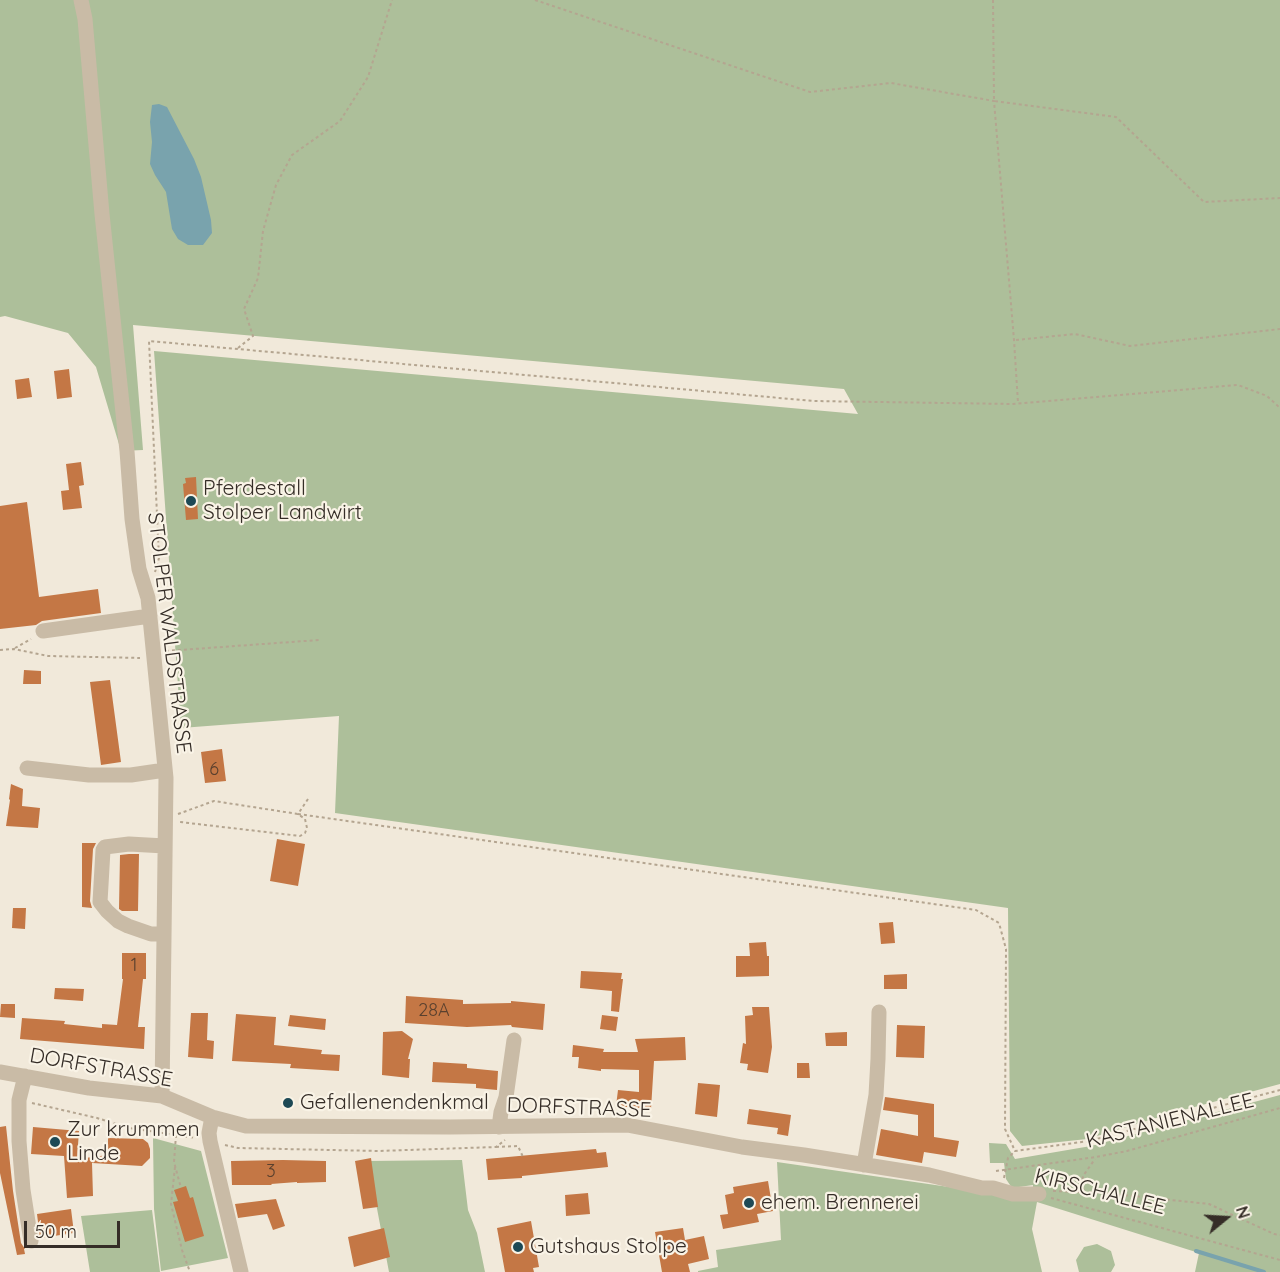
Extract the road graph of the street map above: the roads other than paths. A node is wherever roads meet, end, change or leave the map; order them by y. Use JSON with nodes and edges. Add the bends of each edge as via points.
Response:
{"nodes":[{"id":1,"x":81,"y":0,"type":"edge"},
{"id":2,"x":150,"y":616,"type":"junction"},
{"id":3,"x":44,"y":631,"type":"road end"},
{"id":4,"x":27,"y":768,"type":"dead end"},
{"id":5,"x":165,"y":770,"type":"junction"},
{"id":6,"x":165,"y":846,"type":"junction"},
{"id":7,"x":164,"y":934,"type":"junction"},
{"id":8,"x":879,"y":1012,"type":"dead end"},
{"id":9,"x":514,"y":1040,"type":"dead end"},
{"id":10,"x":0,"y":1072,"type":"edge"},
{"id":11,"x":25,"y":1076,"type":"junction"},
{"id":12,"x":162,"y":1096,"type":"junction"},
{"id":13,"x":212,"y":1117,"type":"junction"},
{"id":14,"x":499,"y":1126,"type":"junction"},
{"id":15,"x":864,"y":1165,"type":"junction"},
{"id":16,"x":1008,"y":1192,"type":"joint"},
{"id":17,"x":1039,"y":1194,"type":"road end"},
{"id":18,"x":31,"y":1241,"type":"dead end"},
{"id":19,"x":241,"y":1272,"type":"edge"}],
"edges":[{"from":1,"to":2,"type":"street","name":"STOLPER WALDSTRASSE","via":[[132,519]]},
{"from":2,"to":3,"type":"street"},
{"from":2,"to":5,"type":"street","name":"STOLPER WALDSTRASSE"},
{"from":4,"to":5,"type":"street","via":[[89,775]]},
{"from":5,"to":6,"type":"street","name":"STOLPER WALDSTRASSE"},
{"from":6,"to":7,"type":"street","name":"STOLPER WALDSTRASSE"},
{"from":6,"to":7,"type":"street","via":[[105,847],[100,902],[128,926]]},
{"from":7,"to":12,"type":"street","name":"STOLPER WALDSTRASSE"},
{"from":8,"to":15,"type":"street","via":[[876,1095]]},
{"from":9,"to":14,"type":"street"},
{"from":10,"to":11,"type":"street","name":"DORFSTRASSE"},
{"from":11,"to":12,"type":"street","name":"DORFSTRASSE"},
{"from":11,"to":18,"type":"street","via":[[19,1100],[19,1141]]},
{"from":12,"to":13,"type":"street","name":"DORFSTRASSE"},
{"from":13,"to":14,"type":"street","name":"DORFSTRASSE","via":[[246,1126]]},
{"from":13,"to":19,"type":"street","via":[[209,1133],[213,1161]]},
{"from":14,"to":15,"type":"street","name":"DORFSTRASSE","via":[[627,1125]]},
{"from":15,"to":16,"type":"street","name":"DORFSTRASSE"},
{"from":16,"to":17,"type":"street","name":"KIRSCHALLEE"}]}
